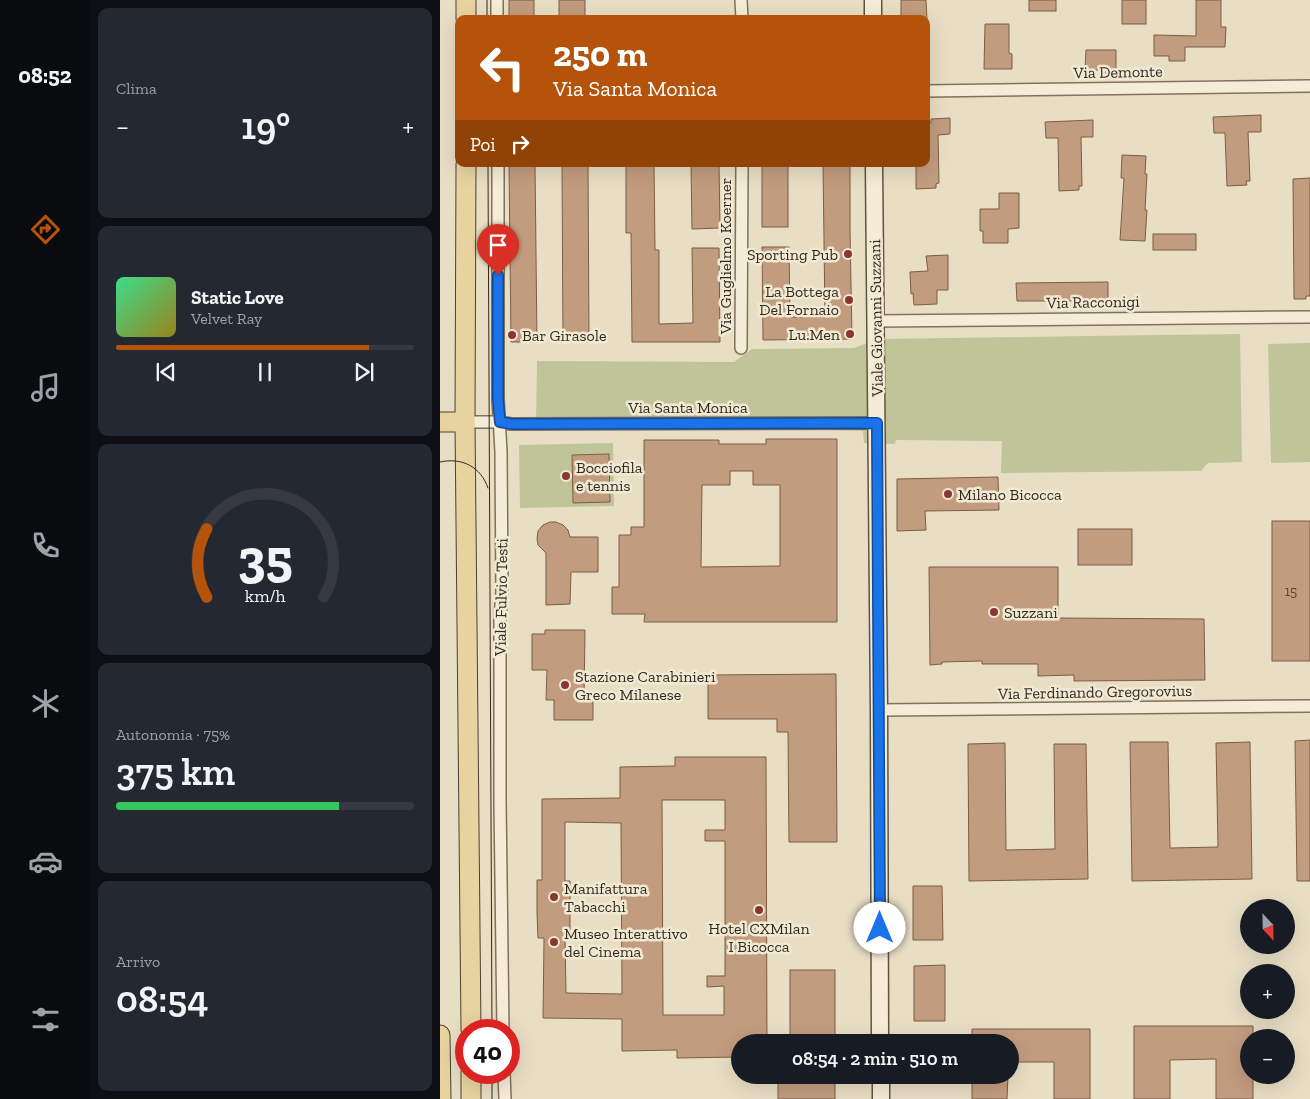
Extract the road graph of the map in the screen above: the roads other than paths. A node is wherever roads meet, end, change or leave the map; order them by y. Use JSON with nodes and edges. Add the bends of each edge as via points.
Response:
{"nodes":[{"id":1,"x":466,"y":0,"type":"edge"},
{"id":2,"x":497,"y":0,"type":"edge"},
{"id":3,"x":742,"y":0,"type":"edge"},
{"id":4,"x":873,"y":0,"type":"edge"},
{"id":5,"x":466,"y":15,"type":"edge"},
{"id":6,"x":497,"y":15,"type":"edge"},
{"id":7,"x":742,"y":15,"type":"edge"},
{"id":8,"x":873,"y":15,"type":"edge"},
{"id":9,"x":1310,"y":86,"type":"edge"},
{"id":10,"x":930,"y":91,"type":"edge"},
{"id":11,"x":466,"y":167,"type":"edge"},
{"id":12,"x":498,"y":167,"type":"edge"},
{"id":13,"x":742,"y":167,"type":"edge"},
{"id":14,"x":874,"y":167,"type":"edge"},
{"id":15,"x":1310,"y":317,"type":"edge"},
{"id":16,"x":876,"y":321,"type":"junction"},
{"id":17,"x":741,"y":348,"type":"dead end"},
{"id":18,"x":440,"y":422,"type":"edge"},
{"id":19,"x":465,"y":422,"type":"junction"},
{"id":20,"x":500,"y":422,"type":"junction"},
{"id":21,"x":877,"y":423,"type":"junction"},
{"id":22,"x":1310,"y":706,"type":"edge"},
{"id":23,"x":880,"y":710,"type":"junction"},
{"id":24,"x":471,"y":1019,"type":"edge"},
{"id":25,"x":504,"y":1019,"type":"edge"},
{"id":26,"x":880,"y":1034,"type":"edge"},
{"id":27,"x":440,"y":1035,"type":"edge"},
{"id":28,"x":471,"y":1084,"type":"edge"},
{"id":29,"x":504,"y":1084,"type":"edge"},
{"id":30,"x":881,"y":1084,"type":"edge"},
{"id":31,"x":441,"y":1099,"type":"edge"},
{"id":32,"x":471,"y":1099,"type":"edge"},
{"id":33,"x":505,"y":1099,"type":"edge"},
{"id":34,"x":881,"y":1099,"type":"edge"}],
"edges":[{"from":1,"to":5,"type":"main road"},
{"from":2,"to":6,"type":"street"},
{"from":3,"to":7,"type":"street"},
{"from":4,"to":8,"type":"street"},
{"from":9,"to":10,"type":"street","name":"Via Demonte"},
{"from":11,"to":19,"type":"main road","name":"Viale Fulvio Testi"},
{"from":12,"to":20,"type":"street","name":"Viale Fulvio Testi"},
{"from":13,"to":17,"type":"street","name":"Via Guglielmo Koerner"},
{"from":14,"to":16,"type":"street","name":"Viale Giovanni Suzzani"},
{"from":15,"to":16,"type":"street","name":"Via Racconigi"},
{"from":16,"to":21,"type":"street","name":"Viale Giovanni Suzzani"},
{"from":18,"to":19,"type":"main road"},
{"from":19,"to":20,"type":"street","name":"Via Santa Monica"},
{"from":19,"to":24,"type":"main road","name":"Viale Fulvio Testi"},
{"from":20,"to":21,"type":"street","name":"Via Santa Monica"},
{"from":20,"to":25,"type":"street","name":"Viale Fulvio Testi"},
{"from":21,"to":23,"type":"street","name":"Viale Giovanni Suzzani"},
{"from":22,"to":23,"type":"street","name":"Via Ferdinando Gregorovius"},
{"from":23,"to":26,"type":"street","name":"Viale Giovanni Suzzani"},
{"from":27,"to":31,"type":"main road"},
{"from":28,"to":32,"type":"main road"},
{"from":29,"to":33,"type":"street"},
{"from":30,"to":34,"type":"street"}]}
